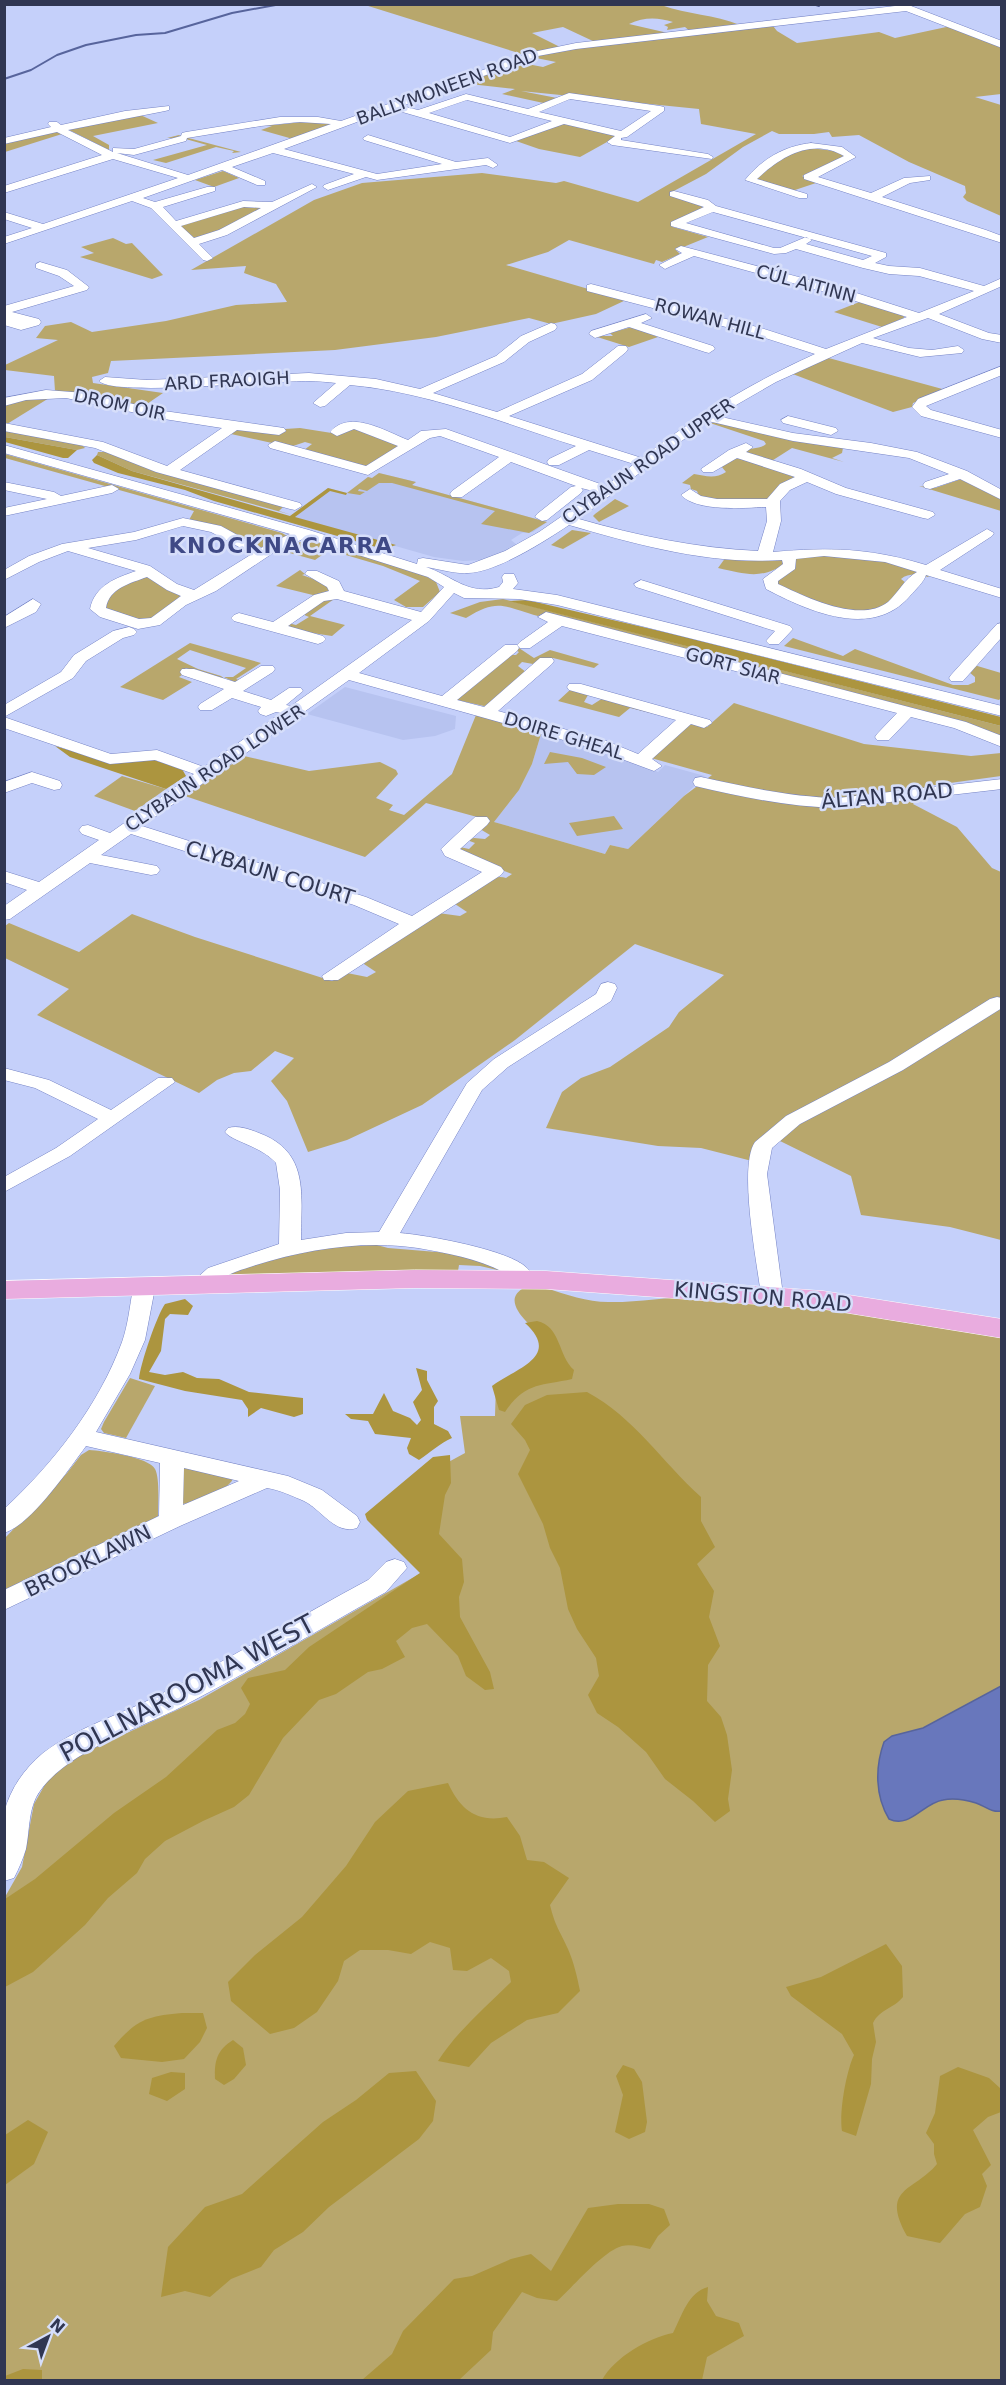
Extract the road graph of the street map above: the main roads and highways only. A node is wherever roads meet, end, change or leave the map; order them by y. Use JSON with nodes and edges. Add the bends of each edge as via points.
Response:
{"nodes":[{"id":1,"x":4,"y":1290,"type":"edge"},
{"id":2,"x":1002,"y":1329,"type":"edge"}],
"edges":[{"from":1,"to":2,"type":"main road","name":"KINGSTON ROAD","via":[[415,1279],[523,1280],[772,1295]]}]}
